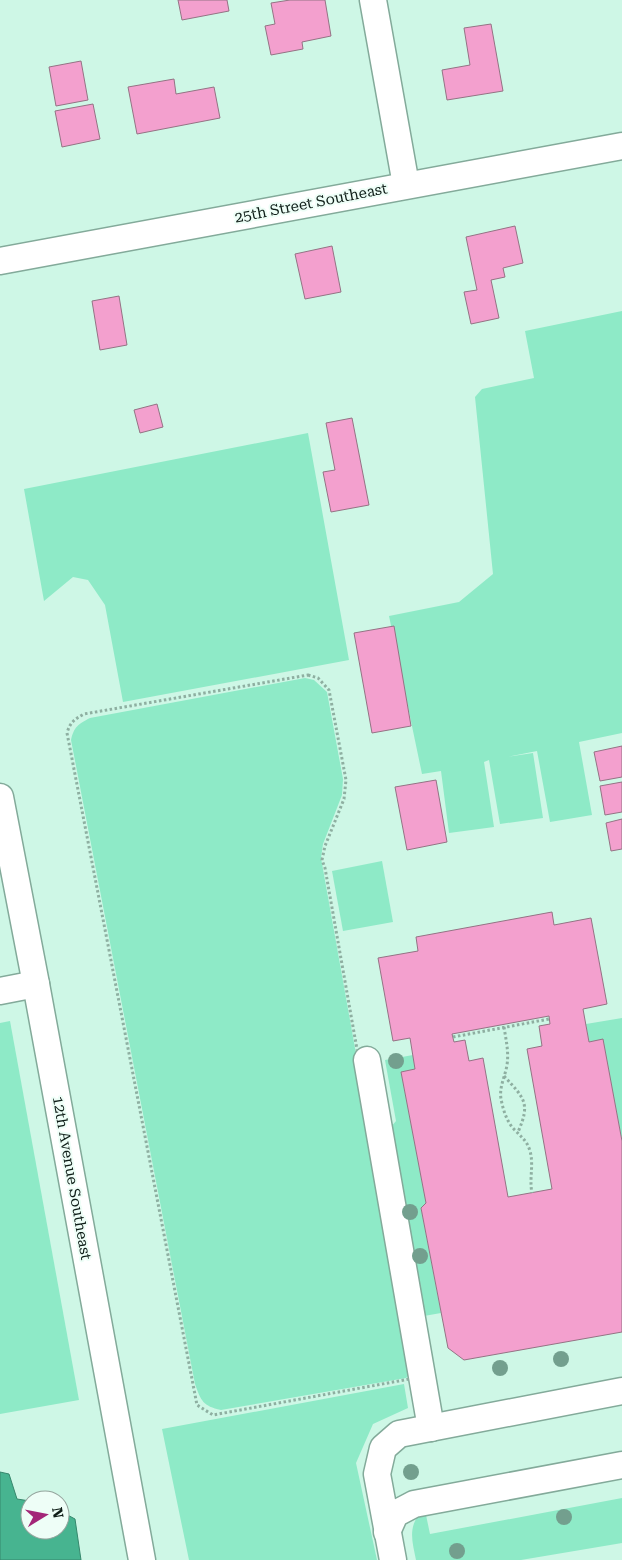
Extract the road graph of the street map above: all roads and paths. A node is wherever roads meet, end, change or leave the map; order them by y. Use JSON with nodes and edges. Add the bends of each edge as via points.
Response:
{"nodes":[{"id":1,"x":373,"y":0,"type":"edge"},
{"id":2,"x":622,"y":146,"type":"edge"},
{"id":3,"x":406,"y":185,"type":"junction"},
{"id":4,"x":0,"y":261,"type":"edge"},
{"id":5,"x":0,"y":797,"type":"edge"},
{"id":6,"x":326,"y":868,"type":"joint"},
{"id":7,"x":36,"y":984,"type":"junction"},
{"id":8,"x":0,"y":991,"type":"edge"},
{"id":9,"x":549,"y":1019,"type":"dead end"},
{"id":10,"x":504,"y":1027,"type":"junction"},
{"id":11,"x":453,"y":1037,"type":"dead end"},
{"id":12,"x":367,"y":1060,"type":"dead end"},
{"id":13,"x":504,"y":1076,"type":"junction"},
{"id":14,"x":518,"y":1132,"type":"junction"},
{"id":15,"x":532,"y":1193,"type":"dead end"},
{"id":16,"x":622,"y":1391,"type":"edge"},
{"id":17,"x":431,"y":1428,"type":"junction"},
{"id":18,"x":622,"y":1465,"type":"edge"},
{"id":19,"x":387,"y":1532,"type":"junction"},
{"id":20,"x":142,"y":1560,"type":"edge"},
{"id":21,"x":393,"y":1560,"type":"edge"}],
"edges":[{"from":1,"to":3,"type":"street"},
{"from":2,"to":3,"type":"street","name":"25th Street Southeast"},
{"from":3,"to":4,"type":"street","name":"25th Street Southeast"},
{"from":5,"to":7,"type":"street","name":"12th Avenue Southeast"},
{"from":6,"to":6,"type":"path","via":[[415,1378],[213,1415],[197,1405],[67,733],[69,725],[84,714],[308,675],[318,678],[329,690],[346,780],[344,799],[325,846],[322,860]]},
{"from":7,"to":8,"type":"street"},
{"from":7,"to":20,"type":"street","name":"12th Avenue Southeast"},
{"from":9,"to":10,"type":"path"},
{"from":10,"to":11,"type":"path"},
{"from":10,"to":13,"type":"path","via":[[508,1048]]},
{"from":12,"to":17,"type":"street"},
{"from":13,"to":14,"type":"path","via":[[500,1096],[504,1113]]},
{"from":13,"to":14,"type":"path","via":[[521,1095],[524,1106],[525,1117]]},
{"from":14,"to":15,"type":"path","via":[[530,1151]]},
{"from":16,"to":17,"type":"street"},
{"from":17,"to":19,"type":"street","via":[[399,1434],[382,1448],[377,1474]]},
{"from":18,"to":19,"type":"street","via":[[414,1504],[394,1514]]},
{"from":19,"to":21,"type":"street"}]}
